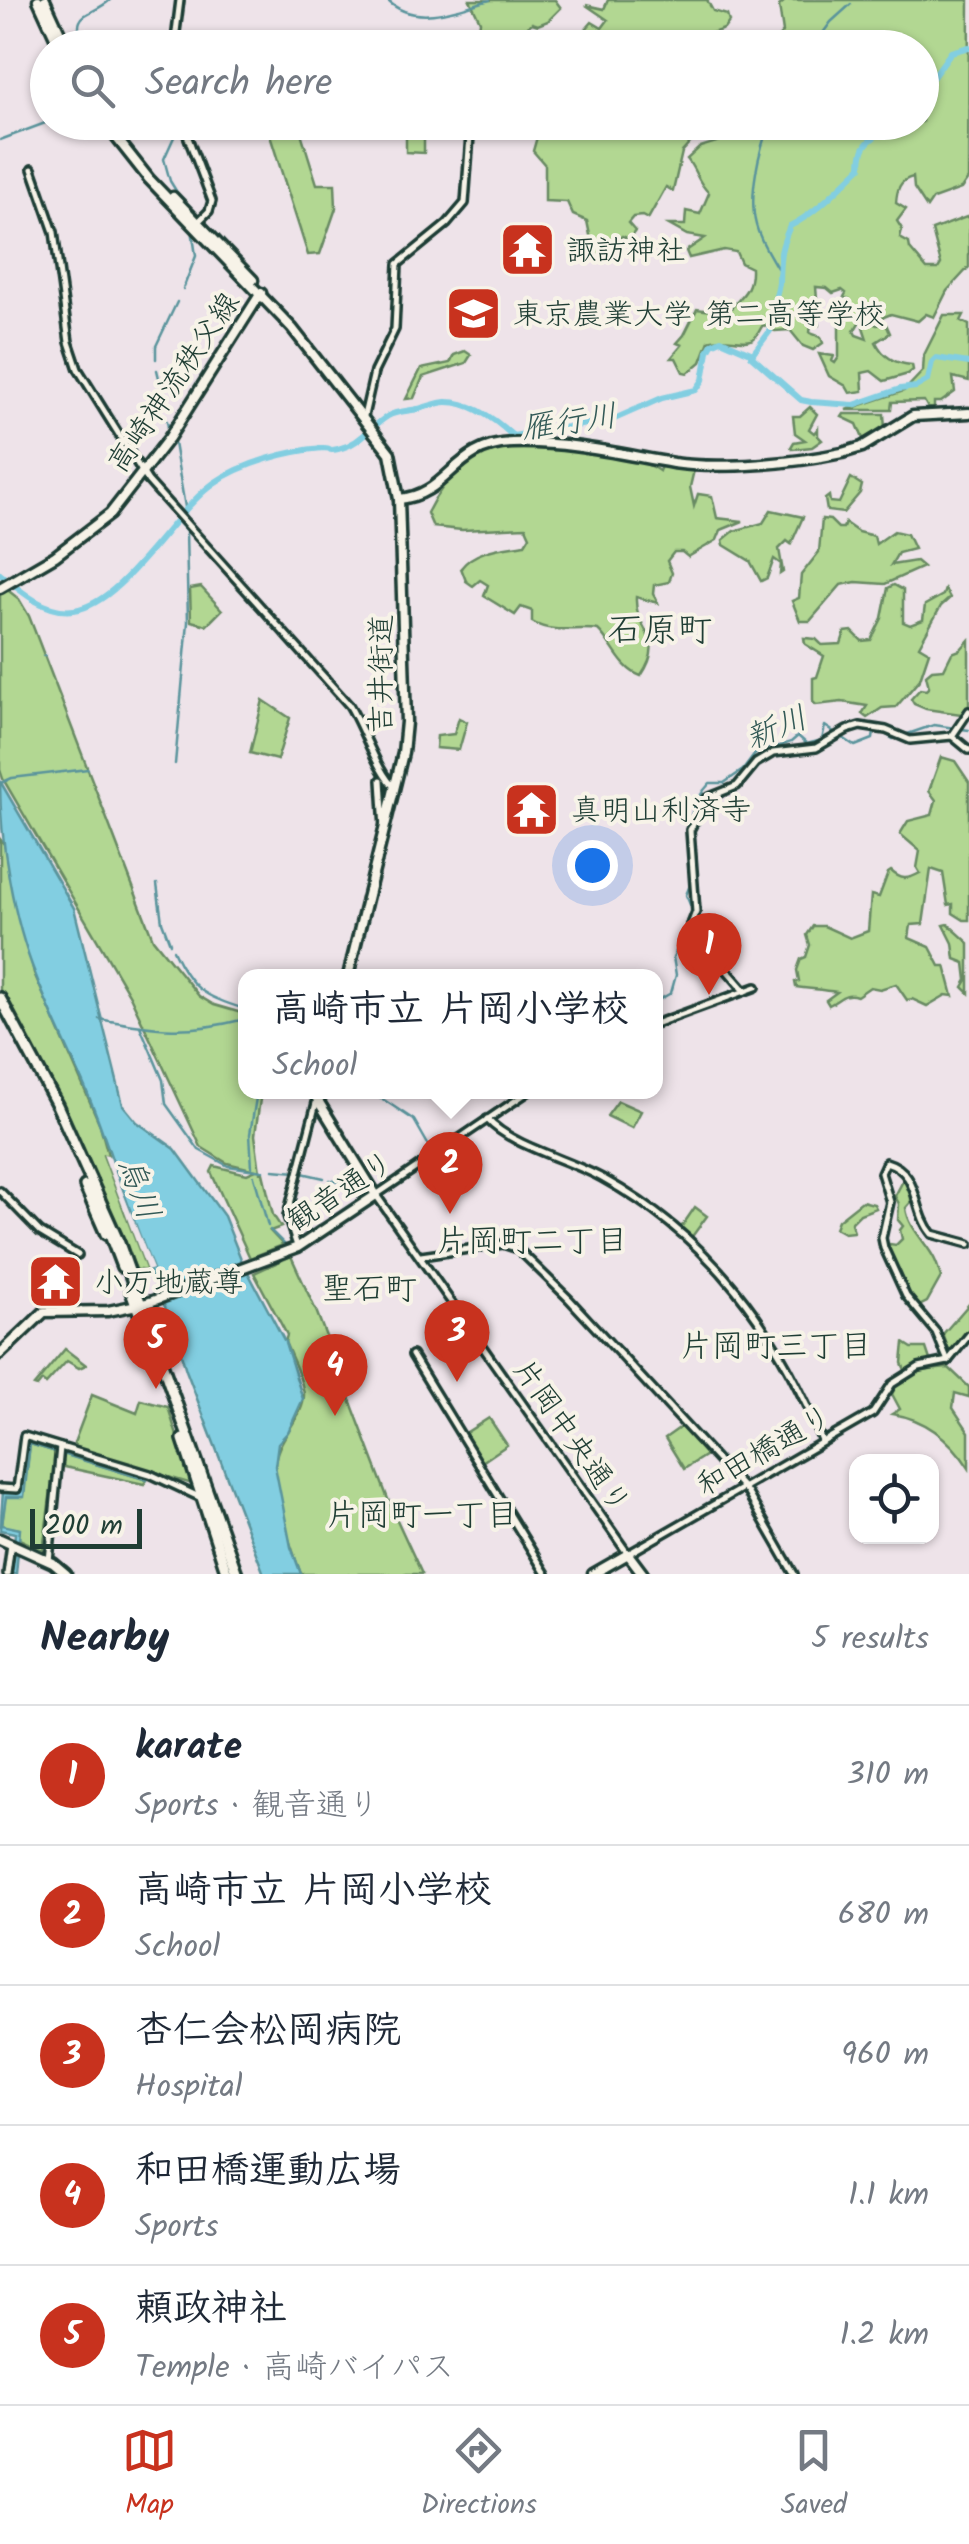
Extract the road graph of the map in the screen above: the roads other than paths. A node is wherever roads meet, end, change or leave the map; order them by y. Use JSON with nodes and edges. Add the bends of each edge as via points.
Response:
{"nodes":[{"id":1,"x":42,"y":0,"type":"edge"},
{"id":2,"x":180,"y":0,"type":"edge"},
{"id":3,"x":55,"y":30,"type":"edge"},
{"id":4,"x":176,"y":30,"type":"edge"},
{"id":5,"x":120,"y":140,"type":"edge"},
{"id":6,"x":189,"y":140,"type":"edge"},
{"id":7,"x":470,"y":140,"type":"edge"},
{"id":8,"x":32,"y":169,"type":"dead end"},
{"id":9,"x":196,"y":224,"type":"junction"},
{"id":10,"x":260,"y":293,"type":"junction"},
{"id":11,"x":969,"y":413,"type":"edge"},
{"id":12,"x":369,"y":424,"type":"junction"},
{"id":13,"x":144,"y":474,"type":"junction"},
{"id":14,"x":399,"y":498,"type":"junction"},
{"id":15,"x":0,"y":585,"type":"edge"},
{"id":16,"x":969,"y":711,"type":"edge"},
{"id":17,"x":952,"y":736,"type":"junction"},
{"id":18,"x":969,"y":750,"type":"edge"},
{"id":19,"x":381,"y":774,"type":"junction"},
{"id":20,"x":394,"y":787,"type":"junction"},
{"id":21,"x":384,"y":832,"type":"junction"},
{"id":22,"x":350,"y":969,"type":"edge"},
{"id":23,"x":756,"y":987,"type":"dead end"},
{"id":24,"x":745,"y":991,"type":"junction"},
{"id":25,"x":0,"y":998,"type":"edge"},
{"id":26,"x":0,"y":1008,"type":"edge"},
{"id":27,"x":663,"y":1021,"type":"edge"},
{"id":28,"x":317,"y":1099,"type":"edge"},
{"id":29,"x":320,"y":1099,"type":"edge"},
{"id":30,"x":517,"y":1099,"type":"edge"},
{"id":31,"x":487,"y":1118,"type":"junction"},
{"id":32,"x":85,"y":1186,"type":"dead end"},
{"id":33,"x":0,"y":1192,"type":"edge"},
{"id":34,"x":376,"y":1195,"type":"junction"},
{"id":35,"x":113,"y":1244,"type":"junction"},
{"id":36,"x":969,"y":1244,"type":"edge"},
{"id":37,"x":295,"y":1245,"type":"junction"},
{"id":38,"x":78,"y":1255,"type":"dead end"},
{"id":39,"x":420,"y":1256,"type":"junction"},
{"id":40,"x":142,"y":1305,"type":"junction"},
{"id":41,"x":969,"y":1336,"type":"edge"},
{"id":42,"x":0,"y":1354,"type":"edge"},
{"id":43,"x":412,"y":1355,"type":"dead end"},
{"id":44,"x":948,"y":1360,"type":"junction"},
{"id":45,"x":182,"y":1436,"type":"junction"},
{"id":46,"x":822,"y":1441,"type":"junction"},
{"id":47,"x":60,"y":1450,"type":"junction"},
{"id":48,"x":198,"y":1486,"type":"junction"},
{"id":49,"x":0,"y":1488,"type":"edge"},
{"id":50,"x":179,"y":1488,"type":"junction"},
{"id":51,"x":742,"y":1488,"type":"junction"},
{"id":52,"x":202,"y":1498,"type":"junction"},
{"id":53,"x":0,"y":1539,"type":"edge"},
{"id":54,"x":11,"y":1544,"type":"junction"},
{"id":55,"x":628,"y":1554,"type":"junction"},
{"id":56,"x":49,"y":1561,"type":"junction"},
{"id":57,"x":7,"y":1574,"type":"edge"},
{"id":58,"x":66,"y":1574,"type":"edge"},
{"id":59,"x":235,"y":1574,"type":"edge"},
{"id":60,"x":546,"y":1574,"type":"edge"},
{"id":61,"x":594,"y":1574,"type":"edge"},
{"id":62,"x":642,"y":1574,"type":"edge"},
{"id":63,"x":794,"y":1574,"type":"edge"}],
"edges":[{"from":1,"to":3,"type":"main road"},
{"from":2,"to":4,"type":"street"},
{"from":5,"to":9,"type":"main road","name":"吉井街道"},
{"from":6,"to":9,"type":"street","via":[[212,201]]},
{"from":7,"to":12,"type":"street","via":[[465,204],[398,264],[395,329],[374,372]]},
{"from":8,"to":13,"type":"street","via":[[54,232],[72,356]]},
{"from":9,"to":10,"type":"main road","name":"吉井街道"},
{"from":10,"to":12,"type":"main road","name":"吉井街道"},
{"from":10,"to":13,"type":"main road","name":"高崎神流秩父線"},
{"from":11,"to":14,"type":"main road","via":[[913,416],[858,448],[817,458],[710,466],[508,443],[466,457],[427,493]]},
{"from":12,"to":14,"type":"main road","name":"吉井街道","via":[[393,460]]},
{"from":13,"to":15,"type":"main road","name":"高崎神流秩父線","via":[[95,528]]},
{"from":13,"to":19,"type":"street","via":[[349,705]]},
{"from":14,"to":20,"type":"main road","name":"吉井街道","via":[[406,722]]},
{"from":16,"to":17,"type":"street"},
{"from":17,"to":18,"type":"street"},
{"from":17,"to":24,"type":"street","via":[[910,740],[860,726],[816,748],[773,754],[737,786],[703,803],[690,830],[696,912],[683,946],[688,953],[713,954]]},
{"from":19,"to":20,"type":"street"},
{"from":19,"to":21,"type":"street"},
{"from":20,"to":21,"type":"main road","name":"吉井街道"},
{"from":21,"to":22,"type":"main road","name":"吉井街道"},
{"from":23,"to":24,"type":"street"},
{"from":24,"to":27,"type":"street"},
{"from":25,"to":40,"type":"highway","via":[[83,1159]]},
{"from":26,"to":35,"type":"highway","via":[[71,1144]]},
{"from":28,"to":37,"type":"street","via":[[287,1216]]},
{"from":29,"to":34,"type":"main road"},
{"from":30,"to":31,"type":"street","name":"観音通り"},
{"from":31,"to":34,"type":"street","name":"観音通り"},
{"from":31,"to":46,"type":"street","via":[[505,1134],[630,1194],[692,1242],[783,1355]]},
{"from":32,"to":35,"type":"highway"},
{"from":33,"to":38,"type":"street","via":[[40,1232]]},
{"from":34,"to":37,"type":"main road","name":"観音通り"},
{"from":34,"to":39,"type":"street","name":"片岡中央通り"},
{"from":35,"to":40,"type":"highway"},
{"from":36,"to":44,"type":"street","via":[[932,1234],[910,1180],[886,1162],[884,1248]]},
{"from":37,"to":40,"type":"main road","name":"観音通り"},
{"from":39,"to":51,"type":"street","via":[[503,1244],[518,1249]]},
{"from":39,"to":55,"type":"street","name":"片岡中央通り"},
{"from":40,"to":42,"type":"main road","name":"観音通り","via":[[44,1312]]},
{"from":40,"to":45,"type":"highway"},
{"from":40,"to":59,"type":"highway"},
{"from":41,"to":44,"type":"street"},
{"from":43,"to":60,"type":"street"},
{"from":44,"to":46,"type":"street","name":"和田橋通り","via":[[912,1372],[889,1388],[873,1413]]},
{"from":45,"to":48,"type":"highway"},
{"from":45,"to":59,"type":"highway"},
{"from":46,"to":51,"type":"street","name":"和田橋通り"},
{"from":47,"to":49,"type":"street","via":[[24,1436],[17,1490]]},
{"from":47,"to":50,"type":"street"},
{"from":47,"to":56,"type":"street"},
{"from":48,"to":50,"type":"street","via":[[192,1492]]},
{"from":48,"to":52,"type":"highway"},
{"from":50,"to":52,"type":"street"},
{"from":51,"to":55,"type":"street","name":"和田橋通り"},
{"from":51,"to":63,"type":"street"},
{"from":52,"to":59,"type":"highway"},
{"from":53,"to":54,"type":"main road"},
{"from":54,"to":56,"type":"main road"},
{"from":54,"to":57,"type":"street"},
{"from":55,"to":61,"type":"main road","name":"和田橋通り"},
{"from":55,"to":62,"type":"main road"},
{"from":56,"to":58,"type":"main road"}]}
